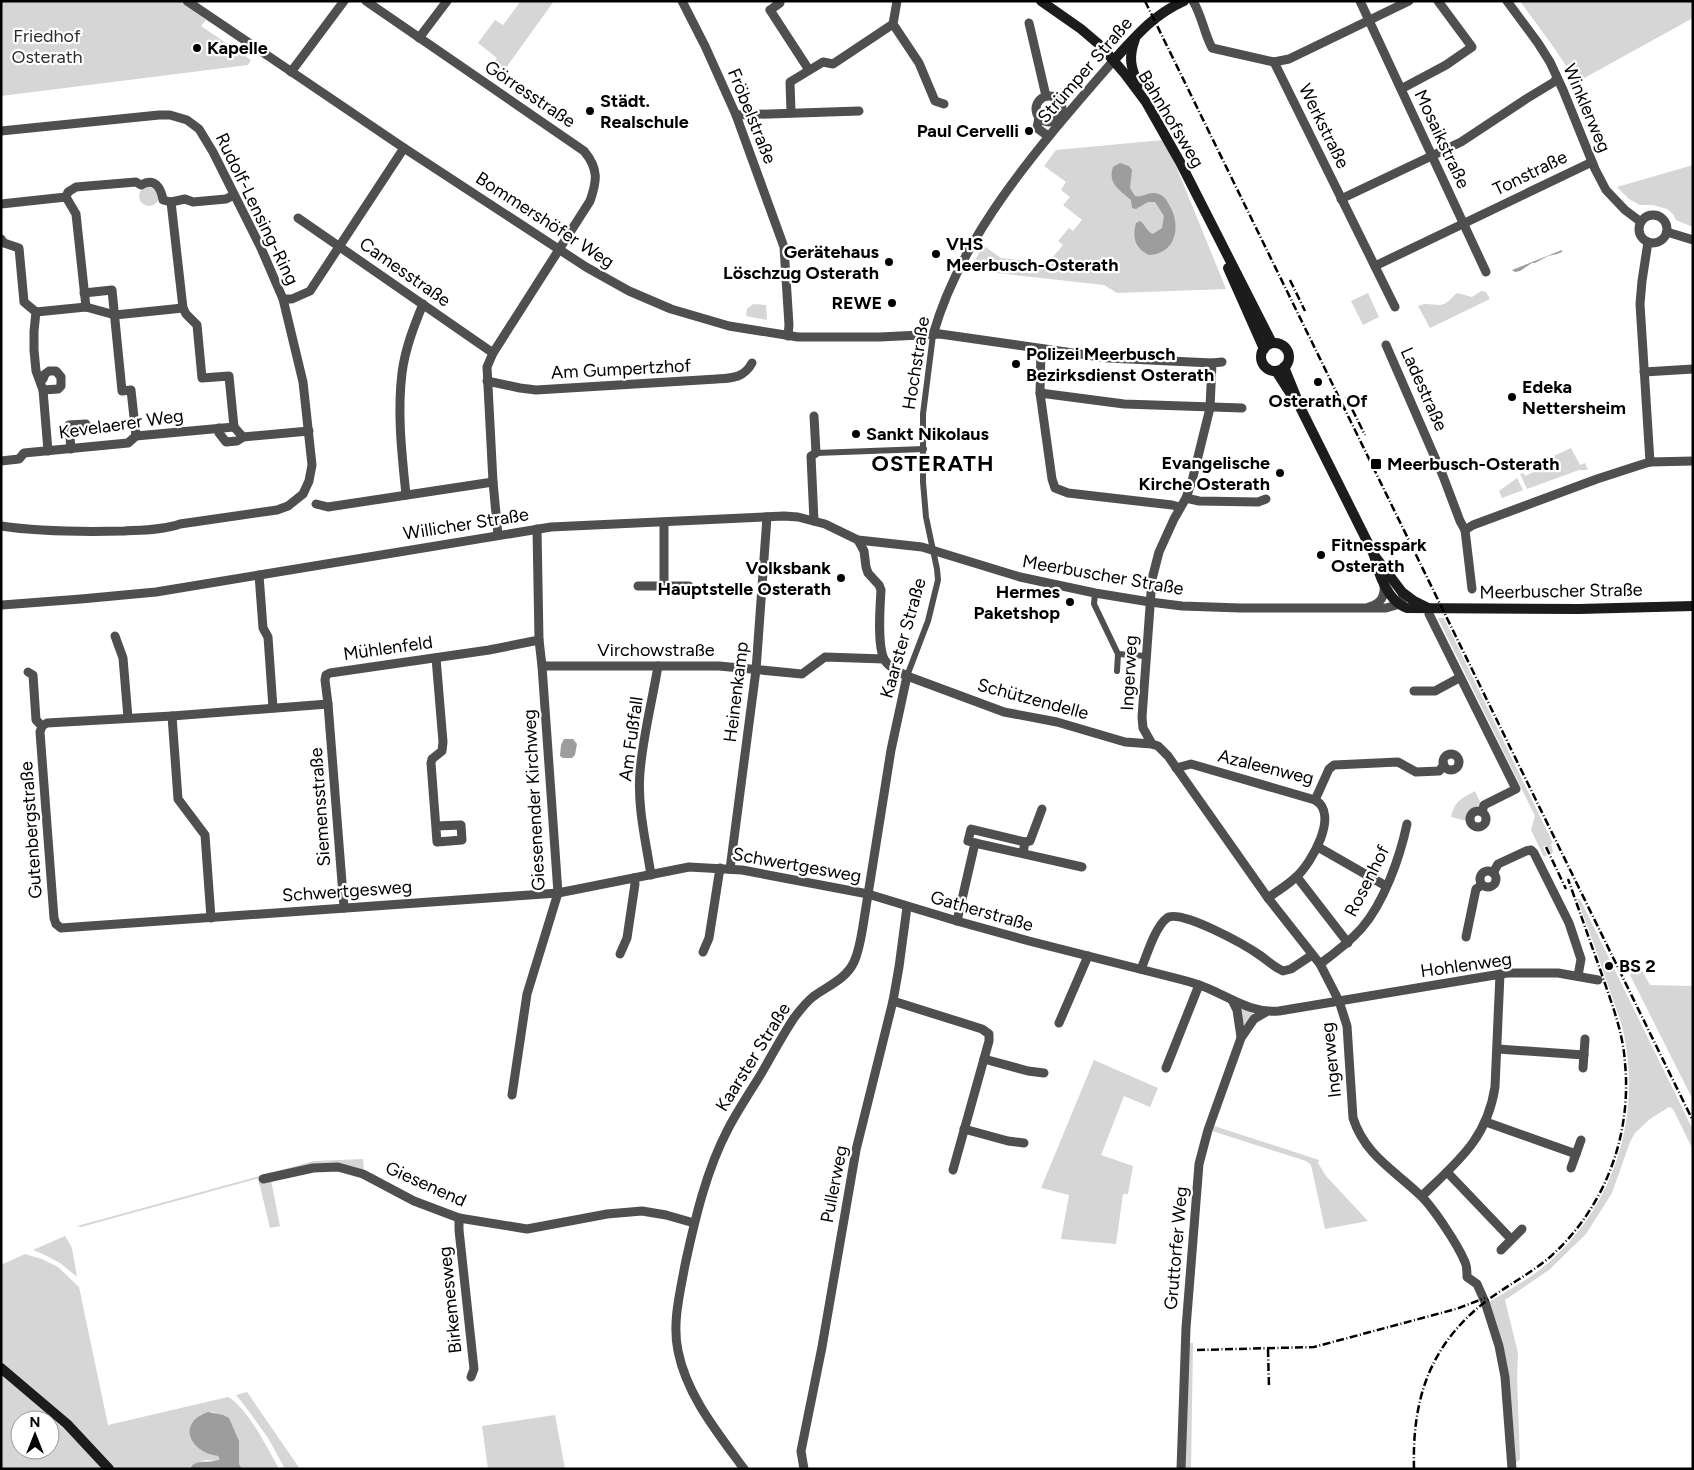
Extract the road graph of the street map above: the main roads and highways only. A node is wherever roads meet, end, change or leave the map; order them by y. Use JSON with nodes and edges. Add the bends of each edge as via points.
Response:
{"nodes":[{"id":1,"x":1041,"y":1,"type":"edge"},
{"id":2,"x":1184,"y":1,"type":"edge"},
{"id":3,"x":1136,"y":36,"type":"junction"},
{"id":4,"x":1114,"y":60,"type":"junction"},
{"id":5,"x":1146,"y":102,"type":"junction"},
{"id":6,"x":1268,"y":346,"type":"junction"},
{"id":7,"x":1280,"y":369,"type":"junction"},
{"id":8,"x":1374,"y":555,"type":"junction"},
{"id":9,"x":1693,"y":606,"type":"edge"},
{"id":10,"x":1429,"y":608,"type":"junction"},
{"id":11,"x":1,"y":1368,"type":"edge"},
{"id":12,"x":109,"y":1469,"type":"edge"}],
"edges":[{"from":1,"to":4,"type":"main road","name":"Bahnhofsweg","via":[[1081,29]]},
{"from":2,"to":3,"type":"main road","name":"Strümper Straße","via":[[1158,15]]},
{"from":3,"to":4,"type":"main road","name":"Strümper Straße"},
{"from":3,"to":5,"type":"main road","via":[[1130,57],[1131,67]]},
{"from":4,"to":5,"type":"main road","name":"Bahnhofsweg"},
{"from":5,"to":6,"type":"main road","name":"Bahnhofsweg","via":[[1180,162],[1212,228],[1235,288]]},
{"from":6,"to":7,"type":"main road","via":[[1261,357],[1264,365]]},
{"from":6,"to":7,"type":"main road","via":[[1278,344],[1287,352],[1288,359]]},
{"from":7,"to":8,"type":"main road","via":[[1284,385],[1301,409]]},
{"from":8,"to":10,"type":"main road","name":"Meerbuscher Straße","via":[[1402,592]]},
{"from":8,"to":10,"type":"main road","name":"Meerbuscher Straße","via":[[1384,583],[1400,604],[1407,608]]},
{"from":9,"to":10,"type":"main road","name":"Meerbuscher Straße"},
{"from":11,"to":12,"type":"main road","via":[[61,1419]]}]}
